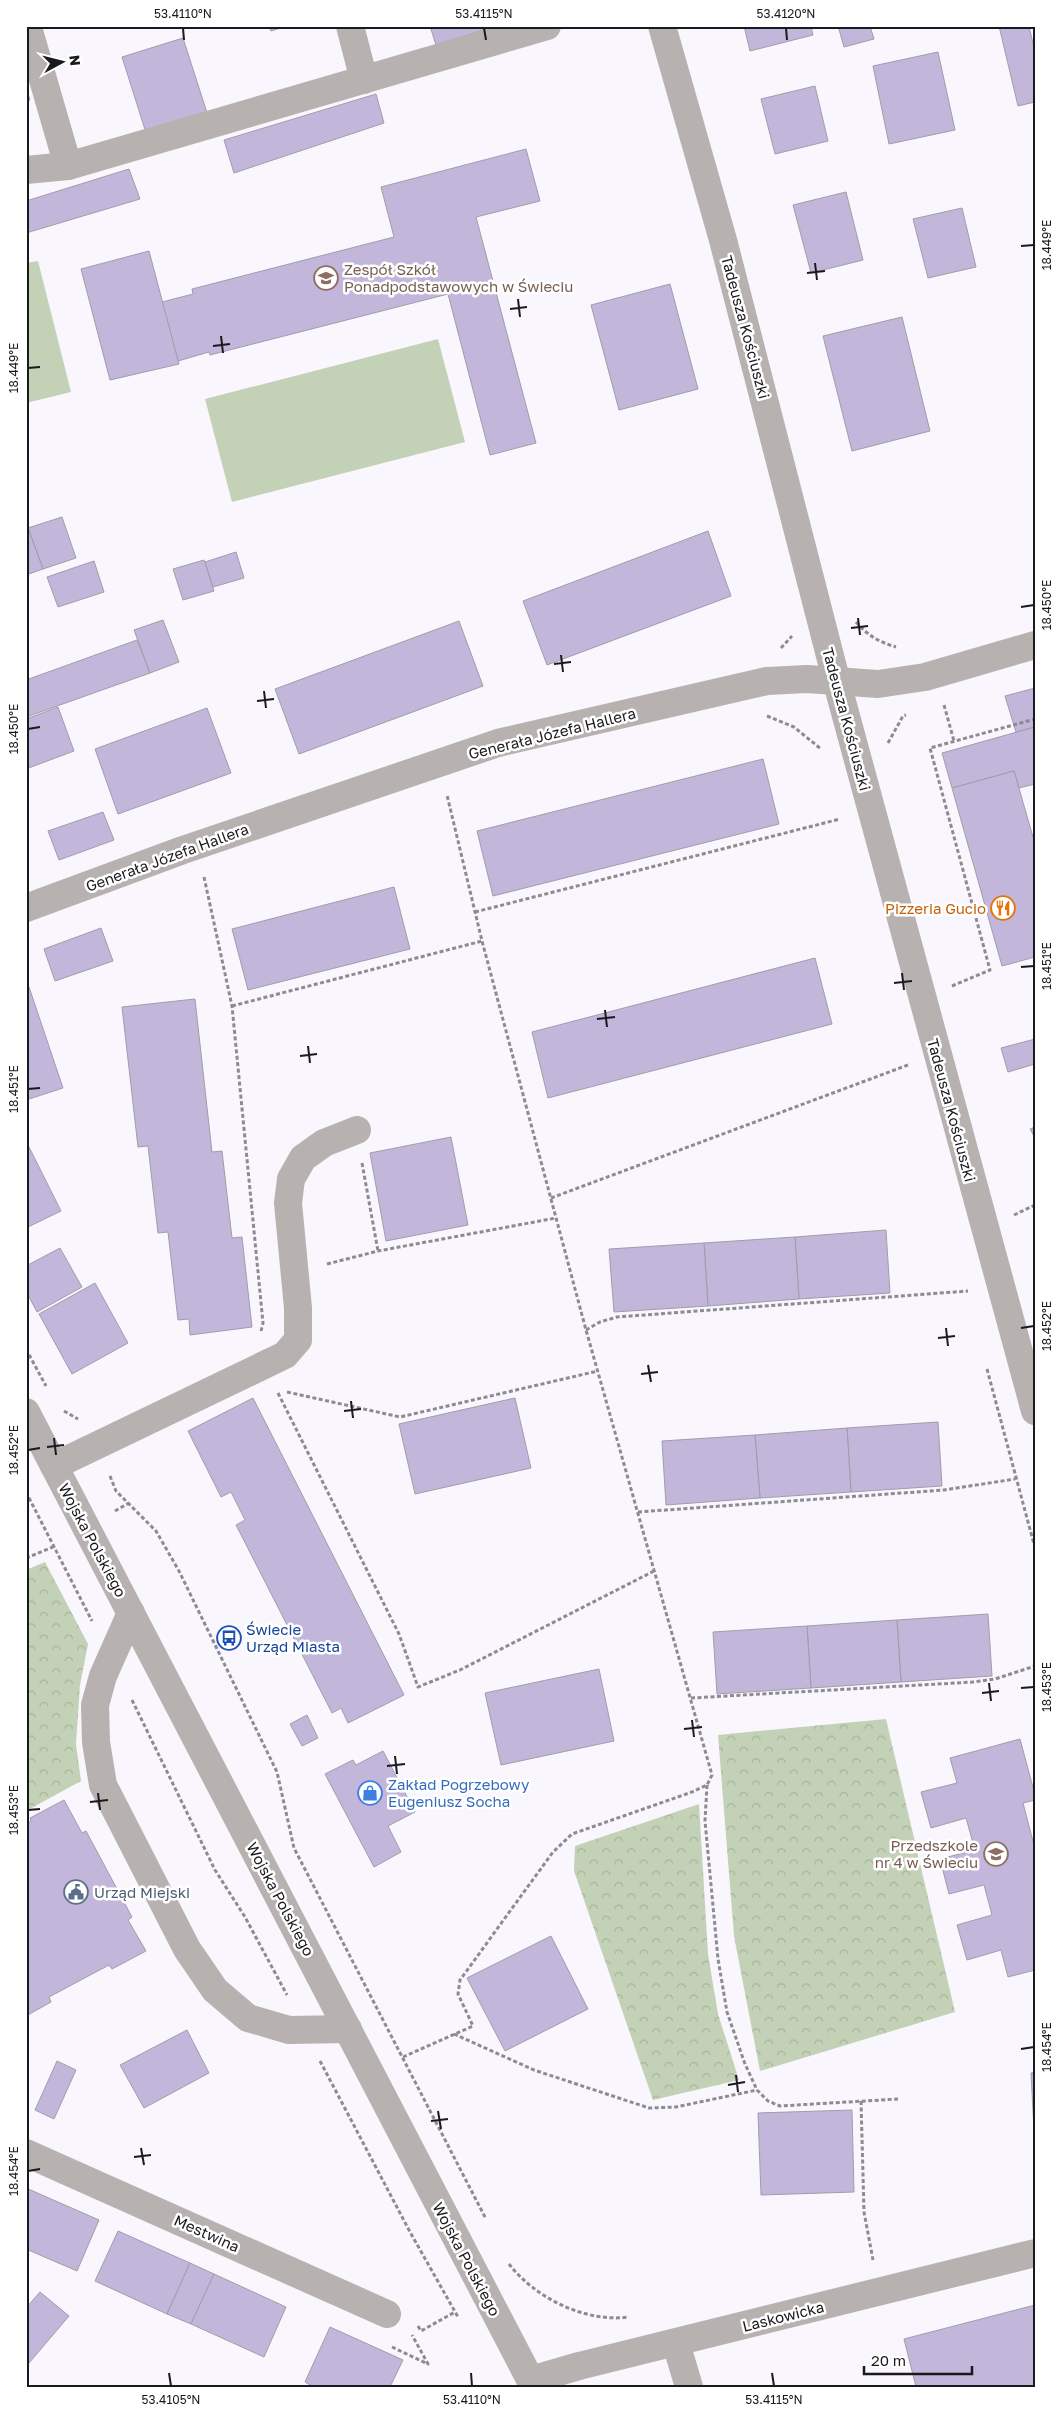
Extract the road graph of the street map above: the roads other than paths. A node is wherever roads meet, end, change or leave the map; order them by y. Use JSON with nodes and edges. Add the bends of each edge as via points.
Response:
{"nodes":[{"id":1,"x":350,"y":26,"type":"edge"},
{"id":2,"x":547,"y":26,"type":"edge"},
{"id":3,"x":662,"y":26,"type":"edge"},
{"id":4,"x":516,"y":30,"type":"edge"},
{"id":5,"x":29,"y":31,"type":"dead end"},
{"id":6,"x":364,"y":80,"type":"junction"},
{"id":7,"x":68,"y":166,"type":"junction"},
{"id":8,"x":26,"y":170,"type":"edge"},
{"id":9,"x":1035,"y":645,"type":"edge"},
{"id":10,"x":837,"y":683,"type":"junction"},
{"id":11,"x":26,"y":908,"type":"edge"},
{"id":12,"x":357,"y":1130,"type":"road end"},
{"id":13,"x":1035,"y":1411,"type":"edge"},
{"id":14,"x":26,"y":1412,"type":"edge"},
{"id":15,"x":54,"y":1466,"type":"junction"},
{"id":16,"x":131,"y":1613,"type":"junction"},
{"id":17,"x":348,"y":2029,"type":"junction"},
{"id":18,"x":26,"y":2153,"type":"edge"},
{"id":19,"x":1035,"y":2253,"type":"edge"},
{"id":20,"x":387,"y":2314,"type":"dead end"},
{"id":21,"x":676,"y":2342,"type":"junction"},
{"id":22,"x":532,"y":2384,"type":"edge"},
{"id":23,"x":689,"y":2387,"type":"edge"}],
"edges":[{"from":1,"to":6,"type":"street"},
{"from":2,"to":4,"type":"street"},
{"from":3,"to":10,"type":"street","name":"Tadeusza Kościuszki","via":[[723,240]]},
{"from":4,"to":6,"type":"street"},
{"from":5,"to":7,"type":"street"},
{"from":6,"to":7,"type":"street"},
{"from":7,"to":8,"type":"street"},
{"from":9,"to":10,"type":"street","name":"Generała Józefa Hallera","via":[[925,677],[878,684]]},
{"from":10,"to":11,"type":"street","name":"Generała Józefa Hallera","via":[[807,679],[767,681],[498,743],[183,850]]},
{"from":10,"to":13,"type":"street","name":"Tadeusza Kościuszki"},
{"from":12,"to":15,"type":"street","via":[[324,1143],[303,1158],[292,1179],[288,1203],[298,1340],[285,1355]]},
{"from":14,"to":15,"type":"street","name":"Wojska Polskiego"},
{"from":15,"to":16,"type":"street","name":"Wojska Polskiego"},
{"from":16,"to":17,"type":"street","name":"Wojska Polskiego"},
{"from":16,"to":17,"type":"street","via":[[103,1676],[96,1705],[96,1742],[103,1785],[187,1949],[215,1990],[248,2018],[289,2030]]},
{"from":17,"to":22,"type":"street","name":"Wojska Polskiego"},
{"from":18,"to":20,"type":"street","name":"Mestwina"},
{"from":19,"to":21,"type":"street","name":"Laskowicka"},
{"from":21,"to":22,"type":"street","name":"Laskowicka","via":[[579,2366]]},
{"from":21,"to":23,"type":"street"}]}
